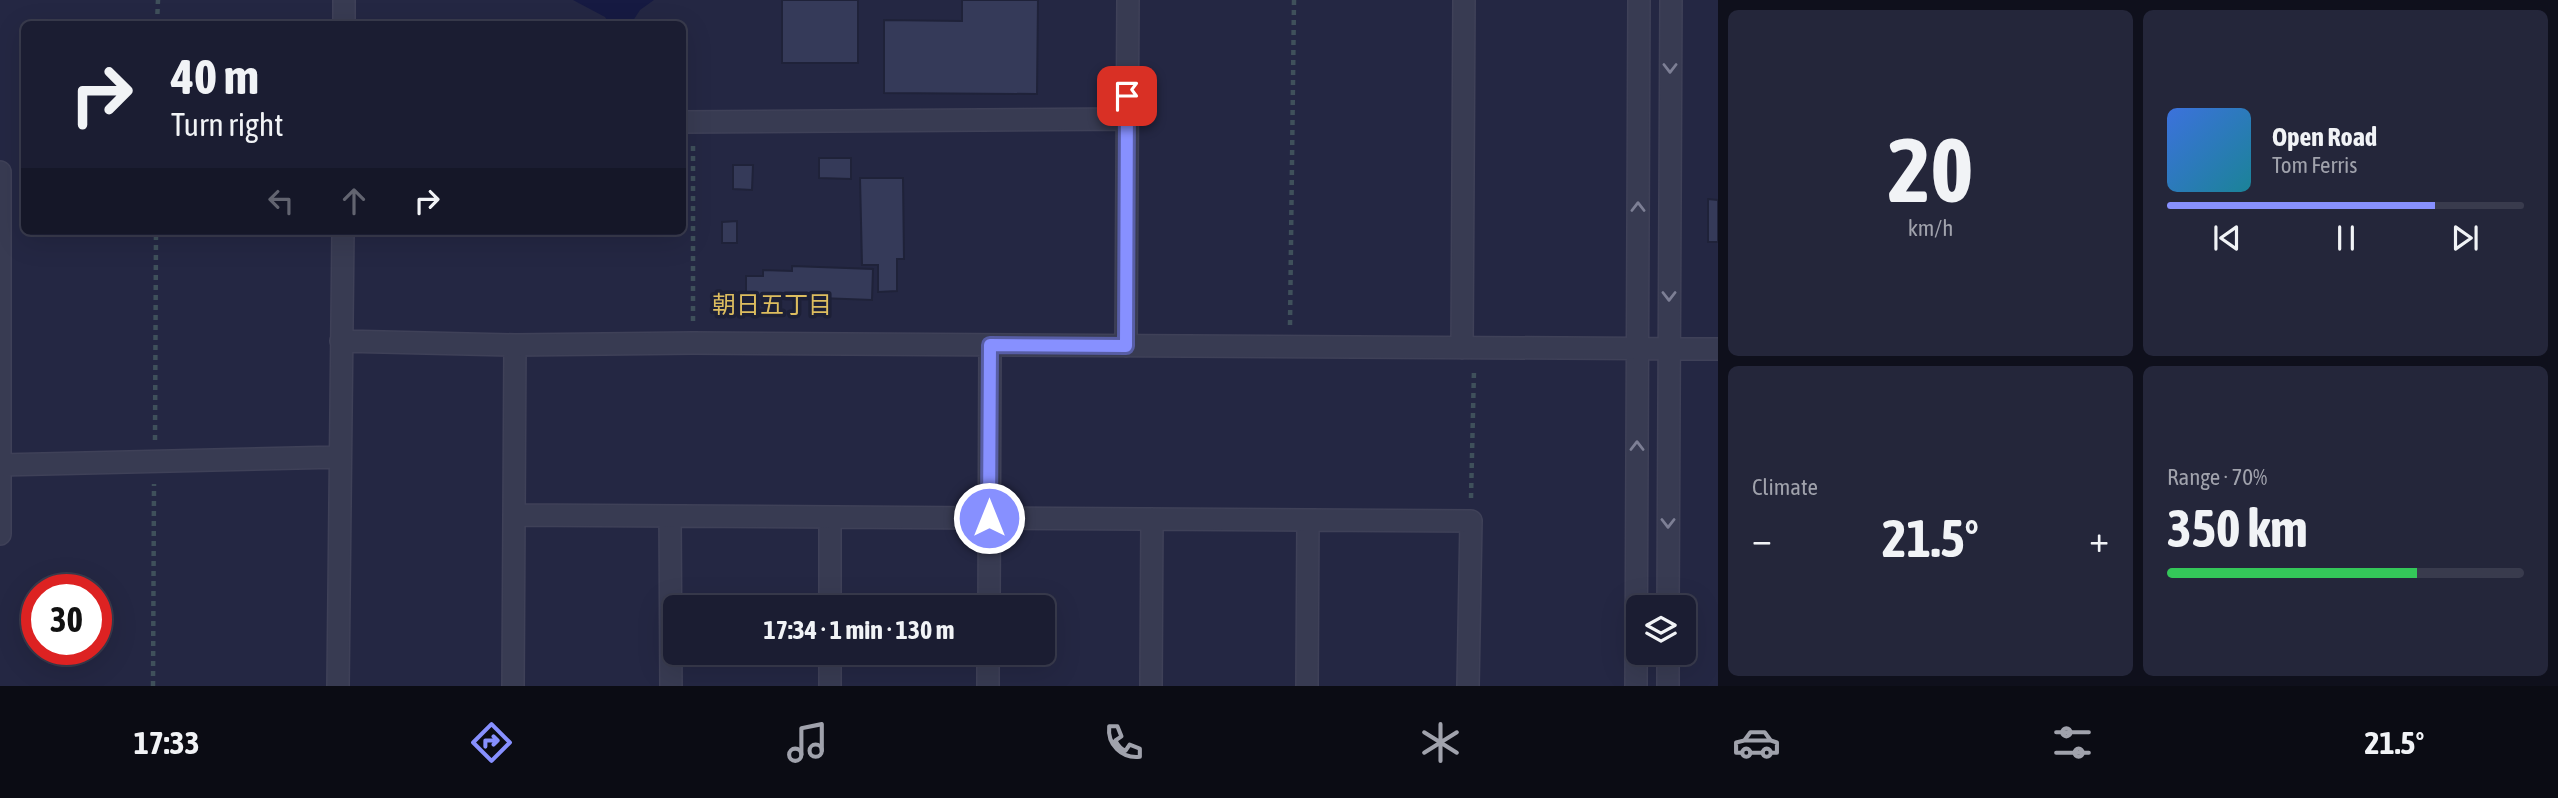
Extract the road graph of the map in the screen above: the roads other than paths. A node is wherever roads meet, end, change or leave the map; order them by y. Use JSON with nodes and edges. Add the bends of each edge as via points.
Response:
{"nodes":[{"id":1,"x":344,"y":0,"type":"edge"},
{"id":2,"x":1128,"y":0,"type":"edge"},
{"id":3,"x":1464,"y":0,"type":"edge"},
{"id":4,"x":1639,"y":0,"type":"edge"},
{"id":5,"x":1671,"y":0,"type":"edge"},
{"id":6,"x":344,"y":21,"type":"edge"},
{"id":7,"x":1126,"y":119,"type":"junction"},
{"id":8,"x":688,"y":122,"type":"edge"},
{"id":9,"x":0,"y":172,"type":"edge"},
{"id":10,"x":343,"y":235,"type":"edge"},
{"id":11,"x":341,"y":341,"type":"junction"},
{"id":12,"x":515,"y":345,"type":"junction"},
{"id":13,"x":990,"y":345,"type":"junction"},
{"id":14,"x":1126,"y":346,"type":"junction"},
{"id":15,"x":1468,"y":348,"type":"junction"},
{"id":16,"x":1637,"y":349,"type":"junction"},
{"id":17,"x":1669,"y":349,"type":"junction"},
{"id":18,"x":1718,"y":349,"type":"edge"},
{"id":19,"x":340,"y":457,"type":"junction"},
{"id":20,"x":1,"y":465,"type":"edge"},
{"id":21,"x":514,"y":515,"type":"junction"},
{"id":22,"x":670,"y":516,"type":"junction"},
{"id":23,"x":830,"y":517,"type":"junction"},
{"id":24,"x":989,"y":518,"type":"junction"},
{"id":25,"x":1152,"y":519,"type":"junction"},
{"id":26,"x":1308,"y":520,"type":"junction"},
{"id":27,"x":0,"y":534,"type":"edge"},
{"id":28,"x":830,"y":595,"type":"edge"},
{"id":29,"x":989,"y":595,"type":"edge"},
{"id":30,"x":1668,"y":595,"type":"edge"},
{"id":31,"x":830,"y":665,"type":"edge"},
{"id":32,"x":988,"y":665,"type":"edge"},
{"id":33,"x":1668,"y":665,"type":"edge"},
{"id":34,"x":338,"y":686,"type":"edge"},
{"id":35,"x":513,"y":686,"type":"edge"},
{"id":36,"x":671,"y":686,"type":"edge"},
{"id":37,"x":830,"y":686,"type":"edge"},
{"id":38,"x":988,"y":686,"type":"edge"},
{"id":39,"x":1151,"y":686,"type":"edge"},
{"id":40,"x":1307,"y":686,"type":"edge"},
{"id":41,"x":1468,"y":686,"type":"edge"},
{"id":42,"x":1636,"y":686,"type":"edge"},
{"id":43,"x":1668,"y":686,"type":"edge"}],
"edges":[{"from":1,"to":6,"type":"street"},
{"from":2,"to":7,"type":"street"},
{"from":3,"to":15,"type":"street"},
{"from":16,"to":4,"type":"street","one_way":true},
{"from":5,"to":17,"type":"street","one_way":true},
{"from":7,"to":8,"type":"street"},
{"from":7,"to":14,"type":"street"},
{"from":9,"to":20,"type":"street"},
{"from":10,"to":11,"type":"street"},
{"from":11,"to":12,"type":"street"},
{"from":11,"to":19,"type":"street"},
{"from":12,"to":13,"type":"street"},
{"from":12,"to":21,"type":"street"},
{"from":13,"to":14,"type":"street"},
{"from":13,"to":24,"type":"street"},
{"from":14,"to":15,"type":"street"},
{"from":15,"to":16,"type":"street"},
{"from":16,"to":17,"type":"street"},
{"from":42,"to":16,"type":"street","one_way":true},
{"from":17,"to":18,"type":"street"},
{"from":17,"to":30,"type":"street","one_way":true},
{"from":19,"to":20,"type":"street"},
{"from":19,"to":34,"type":"street"},
{"from":20,"to":27,"type":"street"},
{"from":21,"to":22,"type":"street"},
{"from":21,"to":35,"type":"street"},
{"from":22,"to":23,"type":"street"},
{"from":22,"to":36,"type":"street"},
{"from":23,"to":24,"type":"street"},
{"from":23,"to":28,"type":"street"},
{"from":24,"to":25,"type":"street"},
{"from":24,"to":29,"type":"street"},
{"from":25,"to":26,"type":"street"},
{"from":25,"to":39,"type":"street"},
{"from":26,"to":40,"type":"street"},
{"from":26,"to":41,"type":"street","via":[[1471,521]]},
{"from":31,"to":37,"type":"street"},
{"from":32,"to":38,"type":"street"},
{"from":33,"to":43,"type":"street"}]}
